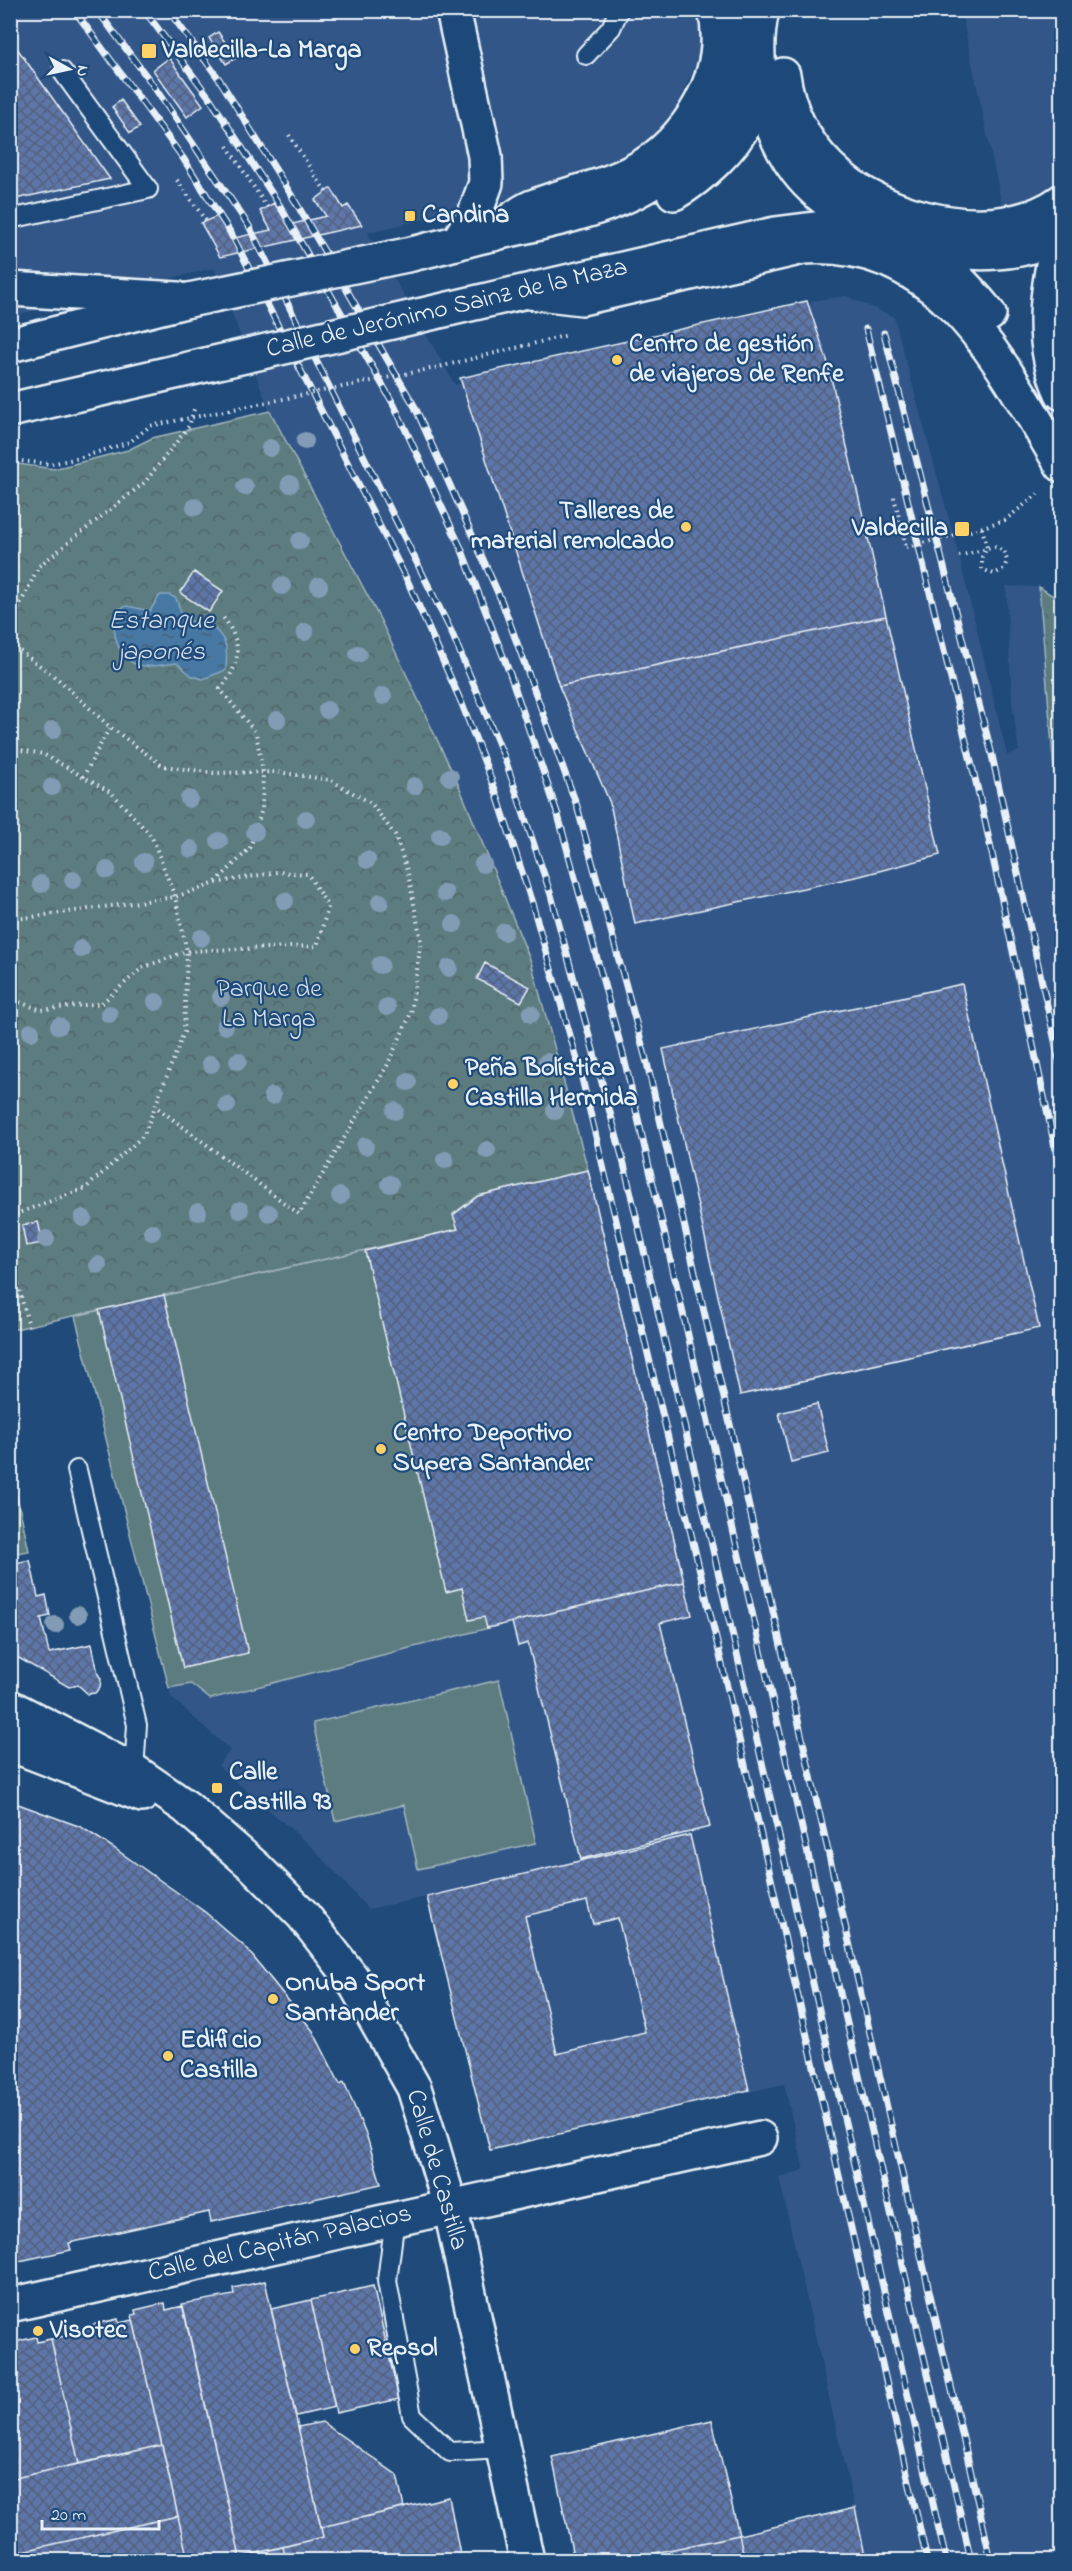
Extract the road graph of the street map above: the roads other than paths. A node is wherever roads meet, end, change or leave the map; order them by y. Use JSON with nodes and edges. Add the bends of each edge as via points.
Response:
{"nodes":[{"id":1,"x":453,"y":10,"type":"edge"},
{"id":2,"x":619,"y":10,"type":"edge"},
{"id":3,"x":715,"y":10,"type":"edge"},
{"id":4,"x":741,"y":10,"type":"edge"},
{"id":5,"x":762,"y":10,"type":"edge"},
{"id":6,"x":784,"y":10,"type":"edge"},
{"id":7,"x":750,"y":51,"type":"junction"},
{"id":8,"x":586,"y":55,"type":"dead end"},
{"id":9,"x":62,"y":71,"type":"dead end"},
{"id":10,"x":1062,"y":201,"type":"edge"},
{"id":11,"x":837,"y":206,"type":"junction"},
{"id":12,"x":10,"y":219,"type":"edge"},
{"id":13,"x":1061,"y":229,"type":"edge"},
{"id":14,"x":493,"y":234,"type":"junction"},
{"id":15,"x":900,"y":237,"type":"junction"},
{"id":16,"x":457,"y":243,"type":"junction"},
{"id":17,"x":10,"y":289,"type":"edge"},
{"id":18,"x":529,"y":291,"type":"junction"},
{"id":19,"x":189,"y":300,"type":"junction"},
{"id":20,"x":10,"y":345,"type":"edge"},
{"id":21,"x":1062,"y":393,"type":"edge"},
{"id":22,"x":10,"y":410,"type":"edge"},
{"id":23,"x":1062,"y":463,"type":"edge"},
{"id":24,"x":77,"y":1470,"type":"dead end"},
{"id":25,"x":10,"y":1707,"type":"edge"},
{"id":26,"x":10,"y":1744,"type":"edge"},
{"id":27,"x":134,"y":1771,"type":"junction"},
{"id":28,"x":211,"y":1829,"type":"junction"},
{"id":29,"x":760,"y":2138,"type":"dead end"},
{"id":30,"x":450,"y":2206,"type":"junction"},
{"id":31,"x":395,"y":2218,"type":"junction"},
{"id":32,"x":10,"y":2306,"type":"edge"},
{"id":33,"x":503,"y":2449,"type":"junction"},
{"id":34,"x":527,"y":2560,"type":"edge"}],
"edges":[{"from":1,"to":16,"type":"main road","via":[[485,156],[486,183],[474,216]]},
{"from":2,"to":8,"type":"lane","via":[[611,28]]},
{"from":3,"to":14,"type":"main road","name":"Calle de Jerónimo Sainz de la Maza","via":[[718,42],[711,81],[695,113],[671,143],[636,170],[532,206]]},
{"from":4,"to":7,"type":"main road"},
{"from":5,"to":7,"type":"main road"},
{"from":6,"to":15,"type":"main road","via":[[783,78],[798,124],[830,168],[865,194]]},
{"from":7,"to":11,"type":"main road","via":[[777,136],[788,157],[810,185]]},
{"from":7,"to":14,"type":"main road","name":"Calle de Jerónimo Sainz de la Maza","via":[[753,98],[740,130],[718,156],[678,190],[635,212],[531,242]]},
{"from":9,"to":12,"type":"lane","via":[[148,189]]},
{"from":10,"to":15,"type":"main road","via":[[1031,219],[991,225],[947,223]]},
{"from":11,"to":15,"type":"main road"},
{"from":11,"to":18,"type":"main road","via":[[759,218],[576,261]]},
{"from":13,"to":15,"type":"main road","via":[[1035,246],[980,254],[947,251]]},
{"from":13,"to":21,"type":"main road","via":[[1048,289],[1047,324],[1052,365]]},
{"from":14,"to":16,"type":"main road","name":"Calle de Jerónimo Sainz de la Maza"},
{"from":15,"to":18,"type":"main road","name":"Calle de Jerónimo Sainz de la Maza","via":[[850,227],[810,228],[729,243]]},
{"from":15,"to":18,"type":"main road","via":[[863,250],[827,245],[773,252],[582,298]]},
{"from":15,"to":23,"type":"main road","name":"Calle de Jerónimo Sainz de la Maza","via":[[934,255],[953,272],[1003,332]]},
{"from":16,"to":19,"type":"main road","name":"Calle de Jerónimo Sainz de la Maza","bridge":true},
{"from":17,"to":19,"type":"main road"},
{"from":18,"to":22,"type":"main road","name":"Calle de Jerónimo Sainz de la Maza","bridge":true},
{"from":19,"to":20,"type":"main road","name":"Calle de Jerónimo Sainz de la Maza"},
{"from":24,"to":27,"type":"lane","via":[[137,1725]]},
{"from":25,"to":27,"type":"main road","name":"Calle de Castilla"},
{"from":26,"to":28,"type":"main road","via":[[152,1800]]},
{"from":27,"to":28,"type":"main road","name":"Calle de Castilla"},
{"from":28,"to":30,"type":"main road","name":"Calle de Castilla","via":[[303,1915],[352,1978],[414,2088]]},
{"from":29,"to":30,"type":"main road","name":"Calle del Capitán Palacios"},
{"from":30,"to":31,"type":"main road","name":"Calle del Capitán Palacios"},
{"from":30,"to":33,"type":"main road","name":"Calle de Castilla"},
{"from":31,"to":32,"type":"main road","name":"Calle del Capitán Palacios"},
{"from":31,"to":33,"type":"lane","via":[[387,2282],[412,2416],[450,2452]]},
{"from":33,"to":34,"type":"main road","name":"Calle de Castilla"}]}
